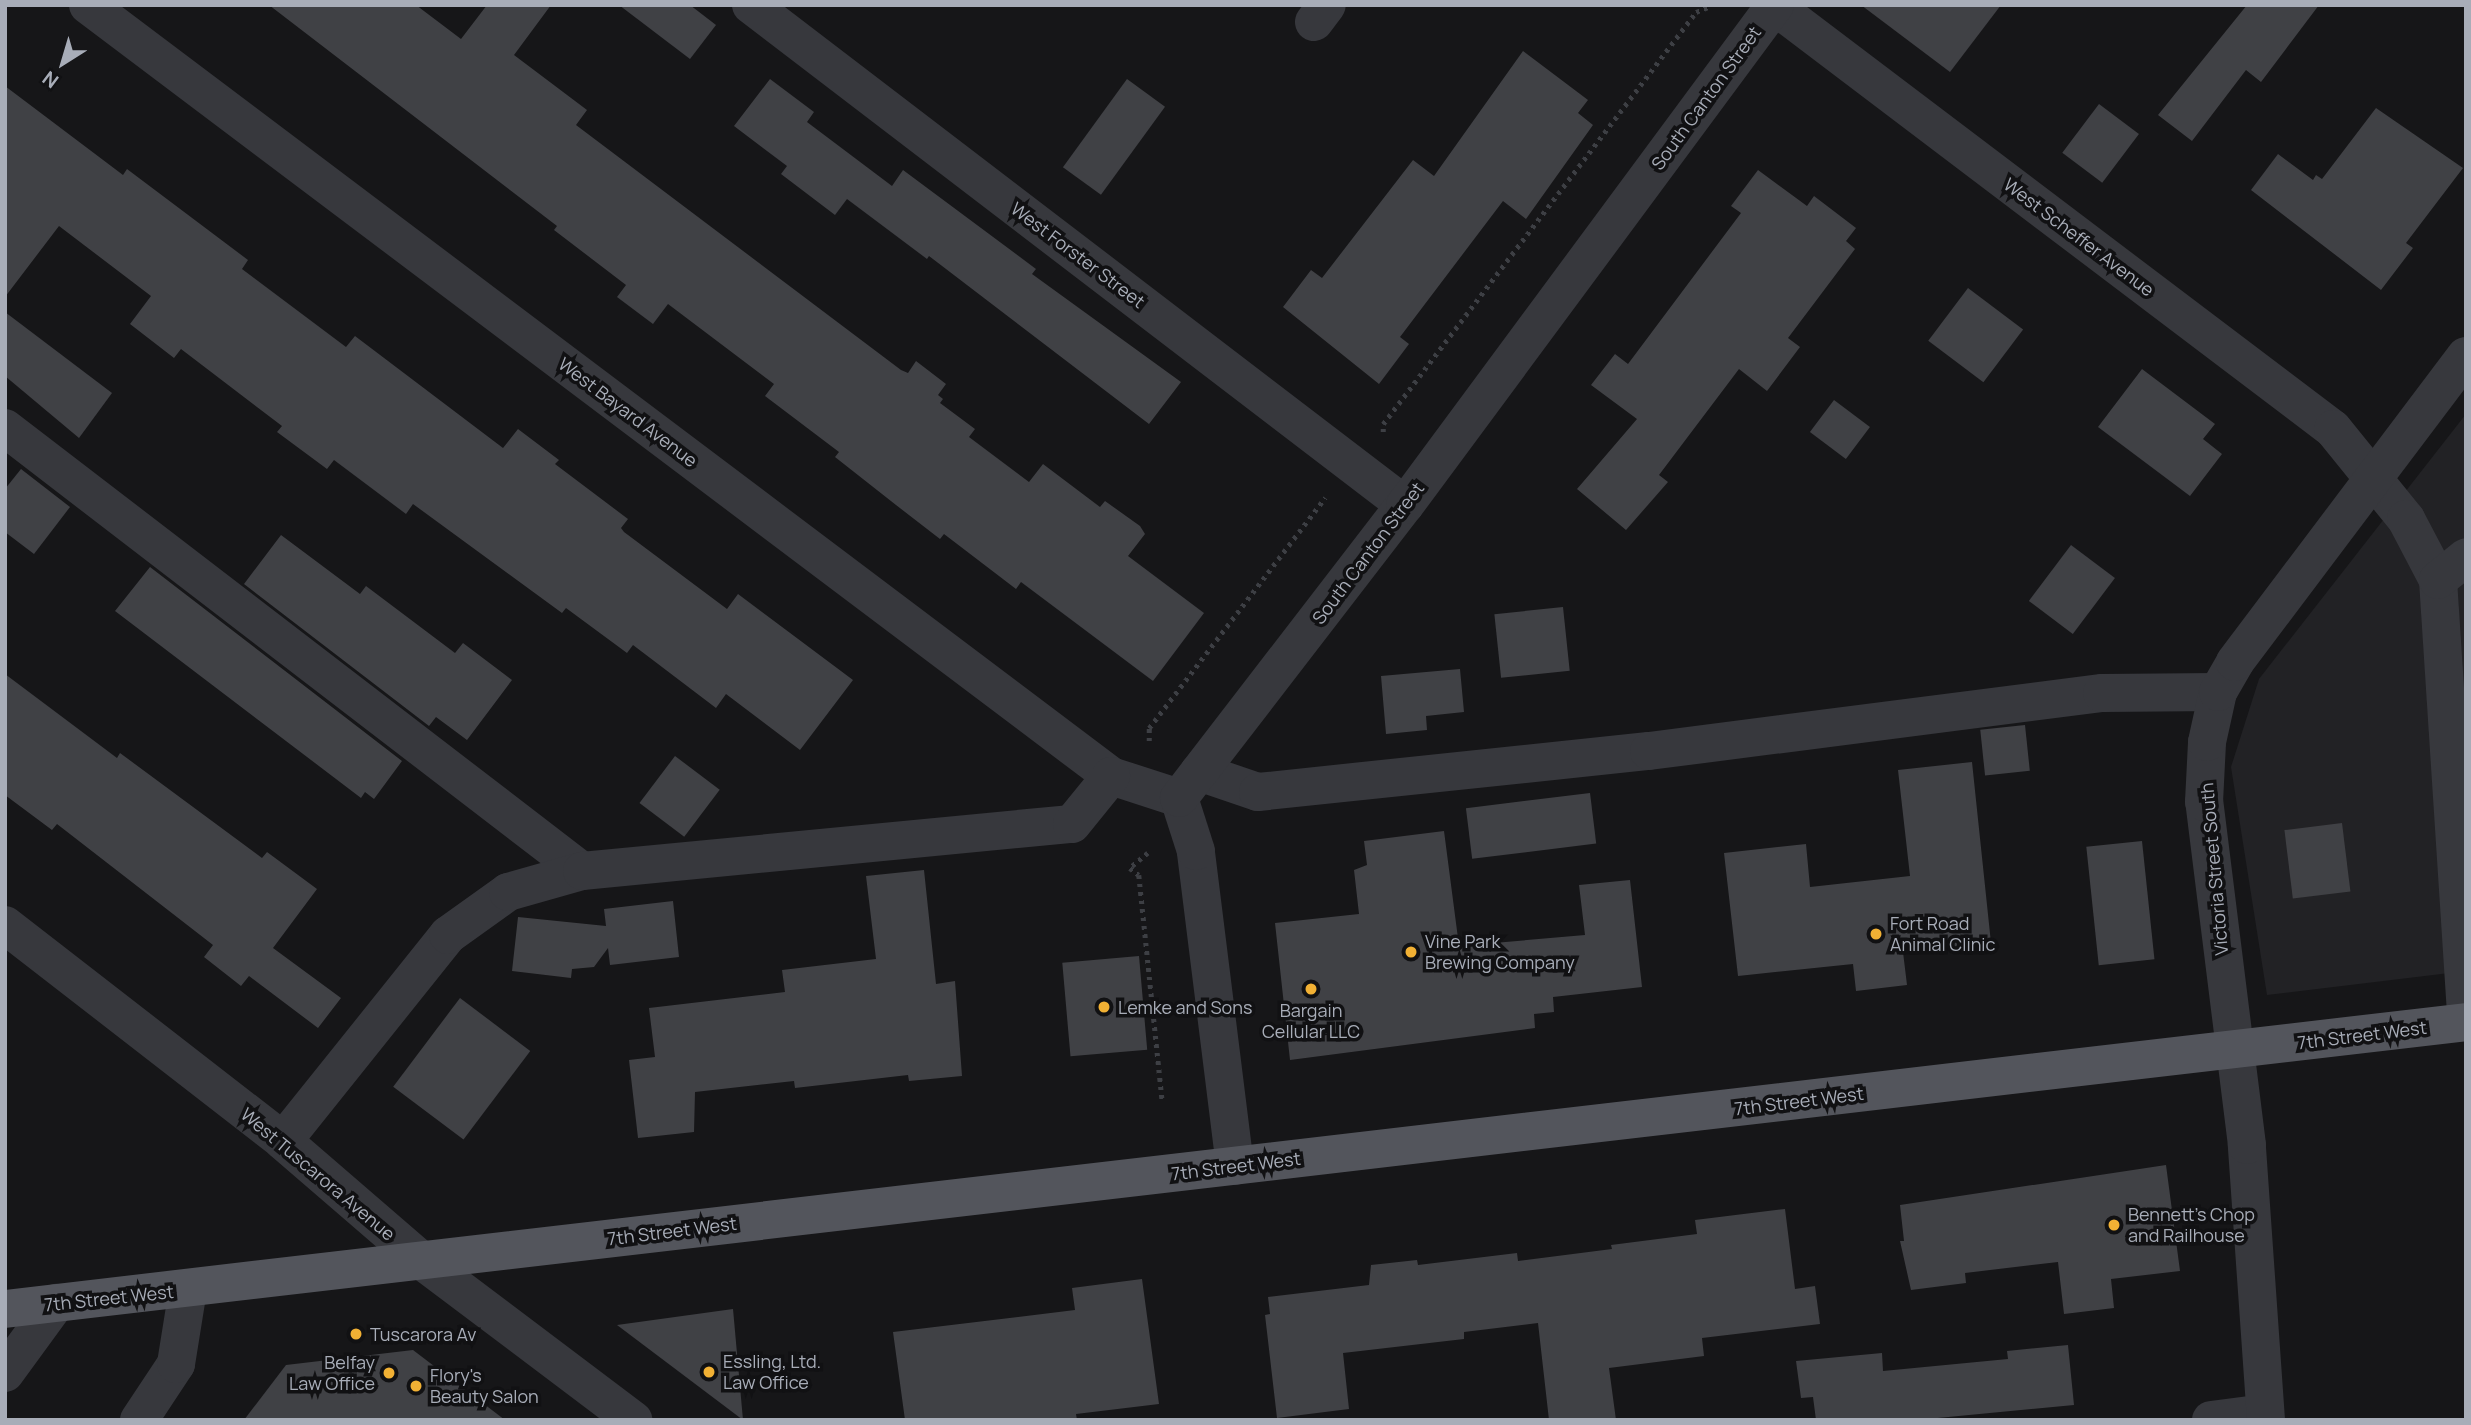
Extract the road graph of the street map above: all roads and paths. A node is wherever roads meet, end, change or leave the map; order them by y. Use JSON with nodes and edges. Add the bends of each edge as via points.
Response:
{"nodes":[{"id":1,"x":88,"y":5,"type":"edge"},
{"id":2,"x":751,"y":5,"type":"edge"},
{"id":3,"x":1711,"y":6,"type":"edge"},
{"id":4,"x":1774,"y":6,"type":"edge"},
{"id":5,"x":2459,"y":381,"type":"edge"},
{"id":6,"x":5,"y":428,"type":"edge"},
{"id":7,"x":1383,"y":433,"type":"dead end"},
{"id":8,"x":2373,"y":480,"type":"junction"},
{"id":9,"x":1329,"y":494,"type":"dead end"},
{"id":10,"x":1405,"y":505,"type":"junction"},
{"id":11,"x":2452,"y":568,"type":"edge"},
{"id":12,"x":2218,"y":692,"type":"junction"},
{"id":13,"x":1149,"y":745,"type":"dead end"},
{"id":14,"x":1111,"y":776,"type":"junction"},
{"id":15,"x":1189,"y":785,"type":"junction"},
{"id":16,"x":1148,"y":853,"type":"dead end"},
{"id":17,"x":582,"y":871,"type":"junction"},
{"id":18,"x":5,"y":925,"type":"edge"},
{"id":19,"x":2466,"y":1020,"type":"edge"},
{"id":20,"x":2235,"y":1050,"type":"junction"},
{"id":21,"x":1162,"y":1099,"type":"dead end"},
{"id":22,"x":283,"y":1141,"type":"junction"},
{"id":23,"x":1235,"y":1166,"type":"junction"},
{"id":24,"x":421,"y":1260,"type":"junction"},
{"id":25,"x":188,"y":1289,"type":"junction"},
{"id":26,"x":56,"y":1303,"type":"junction"},
{"id":27,"x":5,"y":1309,"type":"edge"},
{"id":28,"x":5,"y":1373,"type":"edge"},
{"id":29,"x":2265,"y":1416,"type":"edge"},
{"id":30,"x":139,"y":1420,"type":"edge"},
{"id":31,"x":633,"y":1420,"type":"edge"},
{"id":32,"x":2211,"y":1420,"type":"edge"}],
"edges":[{"from":1,"to":14,"type":"street","name":"West Bayard Avenue"},
{"from":2,"to":10,"type":"street","name":"West Forster Street"},
{"from":3,"to":7,"type":"path","via":[[1696,12],[1383,424]]},
{"from":4,"to":8,"type":"street","name":"West Scheffer Avenue","via":[[2333,429]]},
{"from":4,"to":10,"type":"street","name":"South Canton Street"},
{"from":5,"to":8,"type":"street","name":"Victoria Street South"},
{"from":6,"to":17,"type":"street"},
{"from":8,"to":11,"type":"street","name":"West Scheffer Avenue"},
{"from":8,"to":12,"type":"street","name":"Victoria Street South","via":[[2235,662]]},
{"from":9,"to":13,"type":"path","via":[[1149,728]]},
{"from":10,"to":15,"type":"street","name":"South Canton Street"},
{"from":11,"to":19,"type":"street"},
{"from":12,"to":15,"type":"street","name":"West Bayard Avenue","via":[[2102,693],[1649,751],[1258,792]]},
{"from":12,"to":20,"type":"street","name":"Victoria Street South","via":[[2207,742],[2204,802]]},
{"from":14,"to":15,"type":"street","name":"West Bayard Avenue"},
{"from":14,"to":17,"type":"street","via":[[1072,824]]},
{"from":15,"to":23,"type":"street"},
{"from":16,"to":21,"type":"path","via":[[1130,868],[1139,875]]},
{"from":17,"to":22,"type":"street","via":[[508,892],[448,935]]},
{"from":18,"to":22,"type":"street","name":"West Tuscarora Avenue"},
{"from":19,"to":20,"type":"main road","name":"7th Street West"},
{"from":20,"to":23,"type":"main road","name":"7th Street West"},
{"from":20,"to":29,"type":"street","name":"Victoria Street South","via":[[2247,1145]]},
{"from":22,"to":24,"type":"street","name":"West Tuscarora Avenue"},
{"from":23,"to":24,"type":"main road","name":"7th Street West"},
{"from":24,"to":25,"type":"main road","name":"7th Street West"},
{"from":24,"to":31,"type":"street","name":"West Tuscarora Avenue"},
{"from":25,"to":26,"type":"main road","name":"7th Street West"},
{"from":25,"to":30,"type":"street","via":[[176,1364]]},
{"from":26,"to":27,"type":"main road","name":"7th Street West"},
{"from":26,"to":28,"type":"street"},
{"from":29,"to":32,"type":"street"}]}
